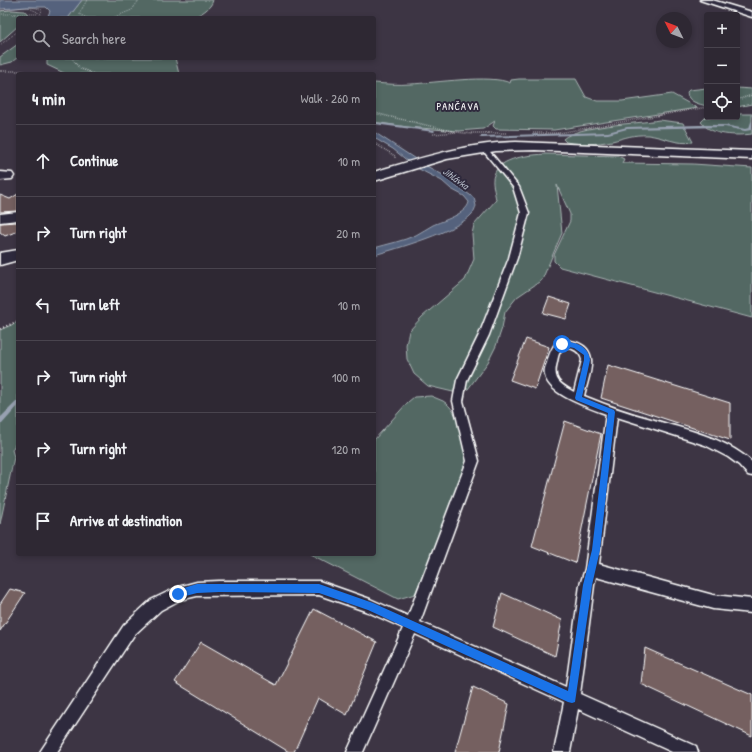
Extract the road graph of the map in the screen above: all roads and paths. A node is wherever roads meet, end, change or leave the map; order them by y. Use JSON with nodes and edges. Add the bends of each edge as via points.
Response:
{"nodes":[{"id":1,"x":87,"y":0,"type":"edge"},
{"id":2,"x":139,"y":0,"type":"edge"},
{"id":3,"x":704,"y":0,"type":"edge"},
{"id":4,"x":21,"y":9,"type":"junction"},
{"id":5,"x":0,"y":11,"type":"edge"},
{"id":6,"x":0,"y":14,"type":"edge"},
{"id":7,"x":38,"y":14,"type":"joint"},
{"id":8,"x":752,"y":15,"type":"edge"},
{"id":9,"x":40,"y":16,"type":"edge"},
{"id":10,"x":82,"y":16,"type":"edge"},
{"id":11,"x":117,"y":16,"type":"edge"},
{"id":12,"x":16,"y":32,"type":"edge"},
{"id":13,"x":0,"y":45,"type":"edge"},
{"id":14,"x":73,"y":60,"type":"edge"},
{"id":15,"x":0,"y":71,"type":"edge"},
{"id":16,"x":26,"y":72,"type":"edge"},
{"id":17,"x":85,"y":72,"type":"edge"},
{"id":18,"x":752,"y":95,"type":"edge"},
{"id":19,"x":740,"y":98,"type":"edge"},
{"id":20,"x":704,"y":108,"type":"edge"},
{"id":21,"x":376,"y":113,"type":"edge"},
{"id":22,"x":471,"y":133,"type":"dead end"},
{"id":23,"x":512,"y":133,"type":"dead end"},
{"id":24,"x":527,"y":133,"type":"dead end"},
{"id":25,"x":433,"y":134,"type":"dead end"},
{"id":26,"x":484,"y":148,"type":"junction"},
{"id":27,"x":752,"y":154,"type":"edge"},
{"id":28,"x":376,"y":175,"type":"edge"},
{"id":29,"x":16,"y":216,"type":"edge"},
{"id":30,"x":0,"y":218,"type":"edge"},
{"id":31,"x":16,"y":255,"type":"edge"},
{"id":32,"x":0,"y":259,"type":"edge"},
{"id":33,"x":16,"y":322,"type":"edge"},
{"id":34,"x":0,"y":329,"type":"edge"},
{"id":35,"x":578,"y":398,"type":"junction"},
{"id":36,"x":612,"y":412,"type":"junction"},
{"id":37,"x":752,"y":471,"type":"edge"},
{"id":38,"x":592,"y":569,"type":"junction"},
{"id":39,"x":752,"y":606,"type":"edge"},
{"id":40,"x":412,"y":625,"type":"junction"},
{"id":41,"x":572,"y":698,"type":"junction"},
{"id":42,"x":48,"y":752,"type":"edge"},
{"id":43,"x":355,"y":752,"type":"edge"},
{"id":44,"x":562,"y":752,"type":"edge"},
{"id":45,"x":690,"y":752,"type":"edge"}],
"edges":[{"from":1,"to":10,"type":"path","via":[[79,14]]},
{"from":2,"to":11,"type":"path","via":[[133,9]]},
{"from":3,"to":8,"type":"street"},
{"from":4,"to":5,"type":"path"},
{"from":4,"to":7,"type":"path","via":[[36,10]]},
{"from":4,"to":9,"type":"path","via":[[39,8],[42,10]]},
{"from":6,"to":7,"type":"path"},
{"from":12,"to":13,"type":"path"},
{"from":14,"to":17,"type":"path","via":[[76,66]]},
{"from":15,"to":16,"type":"path"},
{"from":18,"to":19,"type":"path"},
{"from":20,"to":24,"type":"path","via":[[558,133]]},
{"from":21,"to":25,"type":"path","via":[[456,132]]},
{"from":22,"to":23,"type":"path"},
{"from":26,"to":27,"type":"main road","via":[[535,146]]},
{"from":26,"to":28,"type":"main road","via":[[458,152]]},
{"from":26,"to":40,"type":"lane","via":[[516,186],[525,212],[513,258],[484,335],[462,380],[458,402],[473,461]]},
{"from":29,"to":30,"type":"street"},
{"from":31,"to":32,"type":"main road"},
{"from":33,"to":34,"type":"path"},
{"from":35,"to":35,"type":"lane","via":[[587,354],[575,346],[562,344],[556,347],[549,370],[551,380]]},
{"from":35,"to":36,"type":"lane"},
{"from":36,"to":37,"type":"lane","via":[[709,442],[731,454]]},
{"from":36,"to":38,"type":"lane"},
{"from":38,"to":39,"type":"lane","via":[[713,602]]},
{"from":38,"to":41,"type":"lane","via":[[587,585]]},
{"from":40,"to":41,"type":"lane"},
{"from":40,"to":42,"type":"lane","via":[[370,606],[319,588],[219,588],[197,589],[178,594],[156,605],[129,630]]},
{"from":40,"to":43,"type":"lane"},
{"from":41,"to":44,"type":"lane"},
{"from":41,"to":45,"type":"lane"}]}
